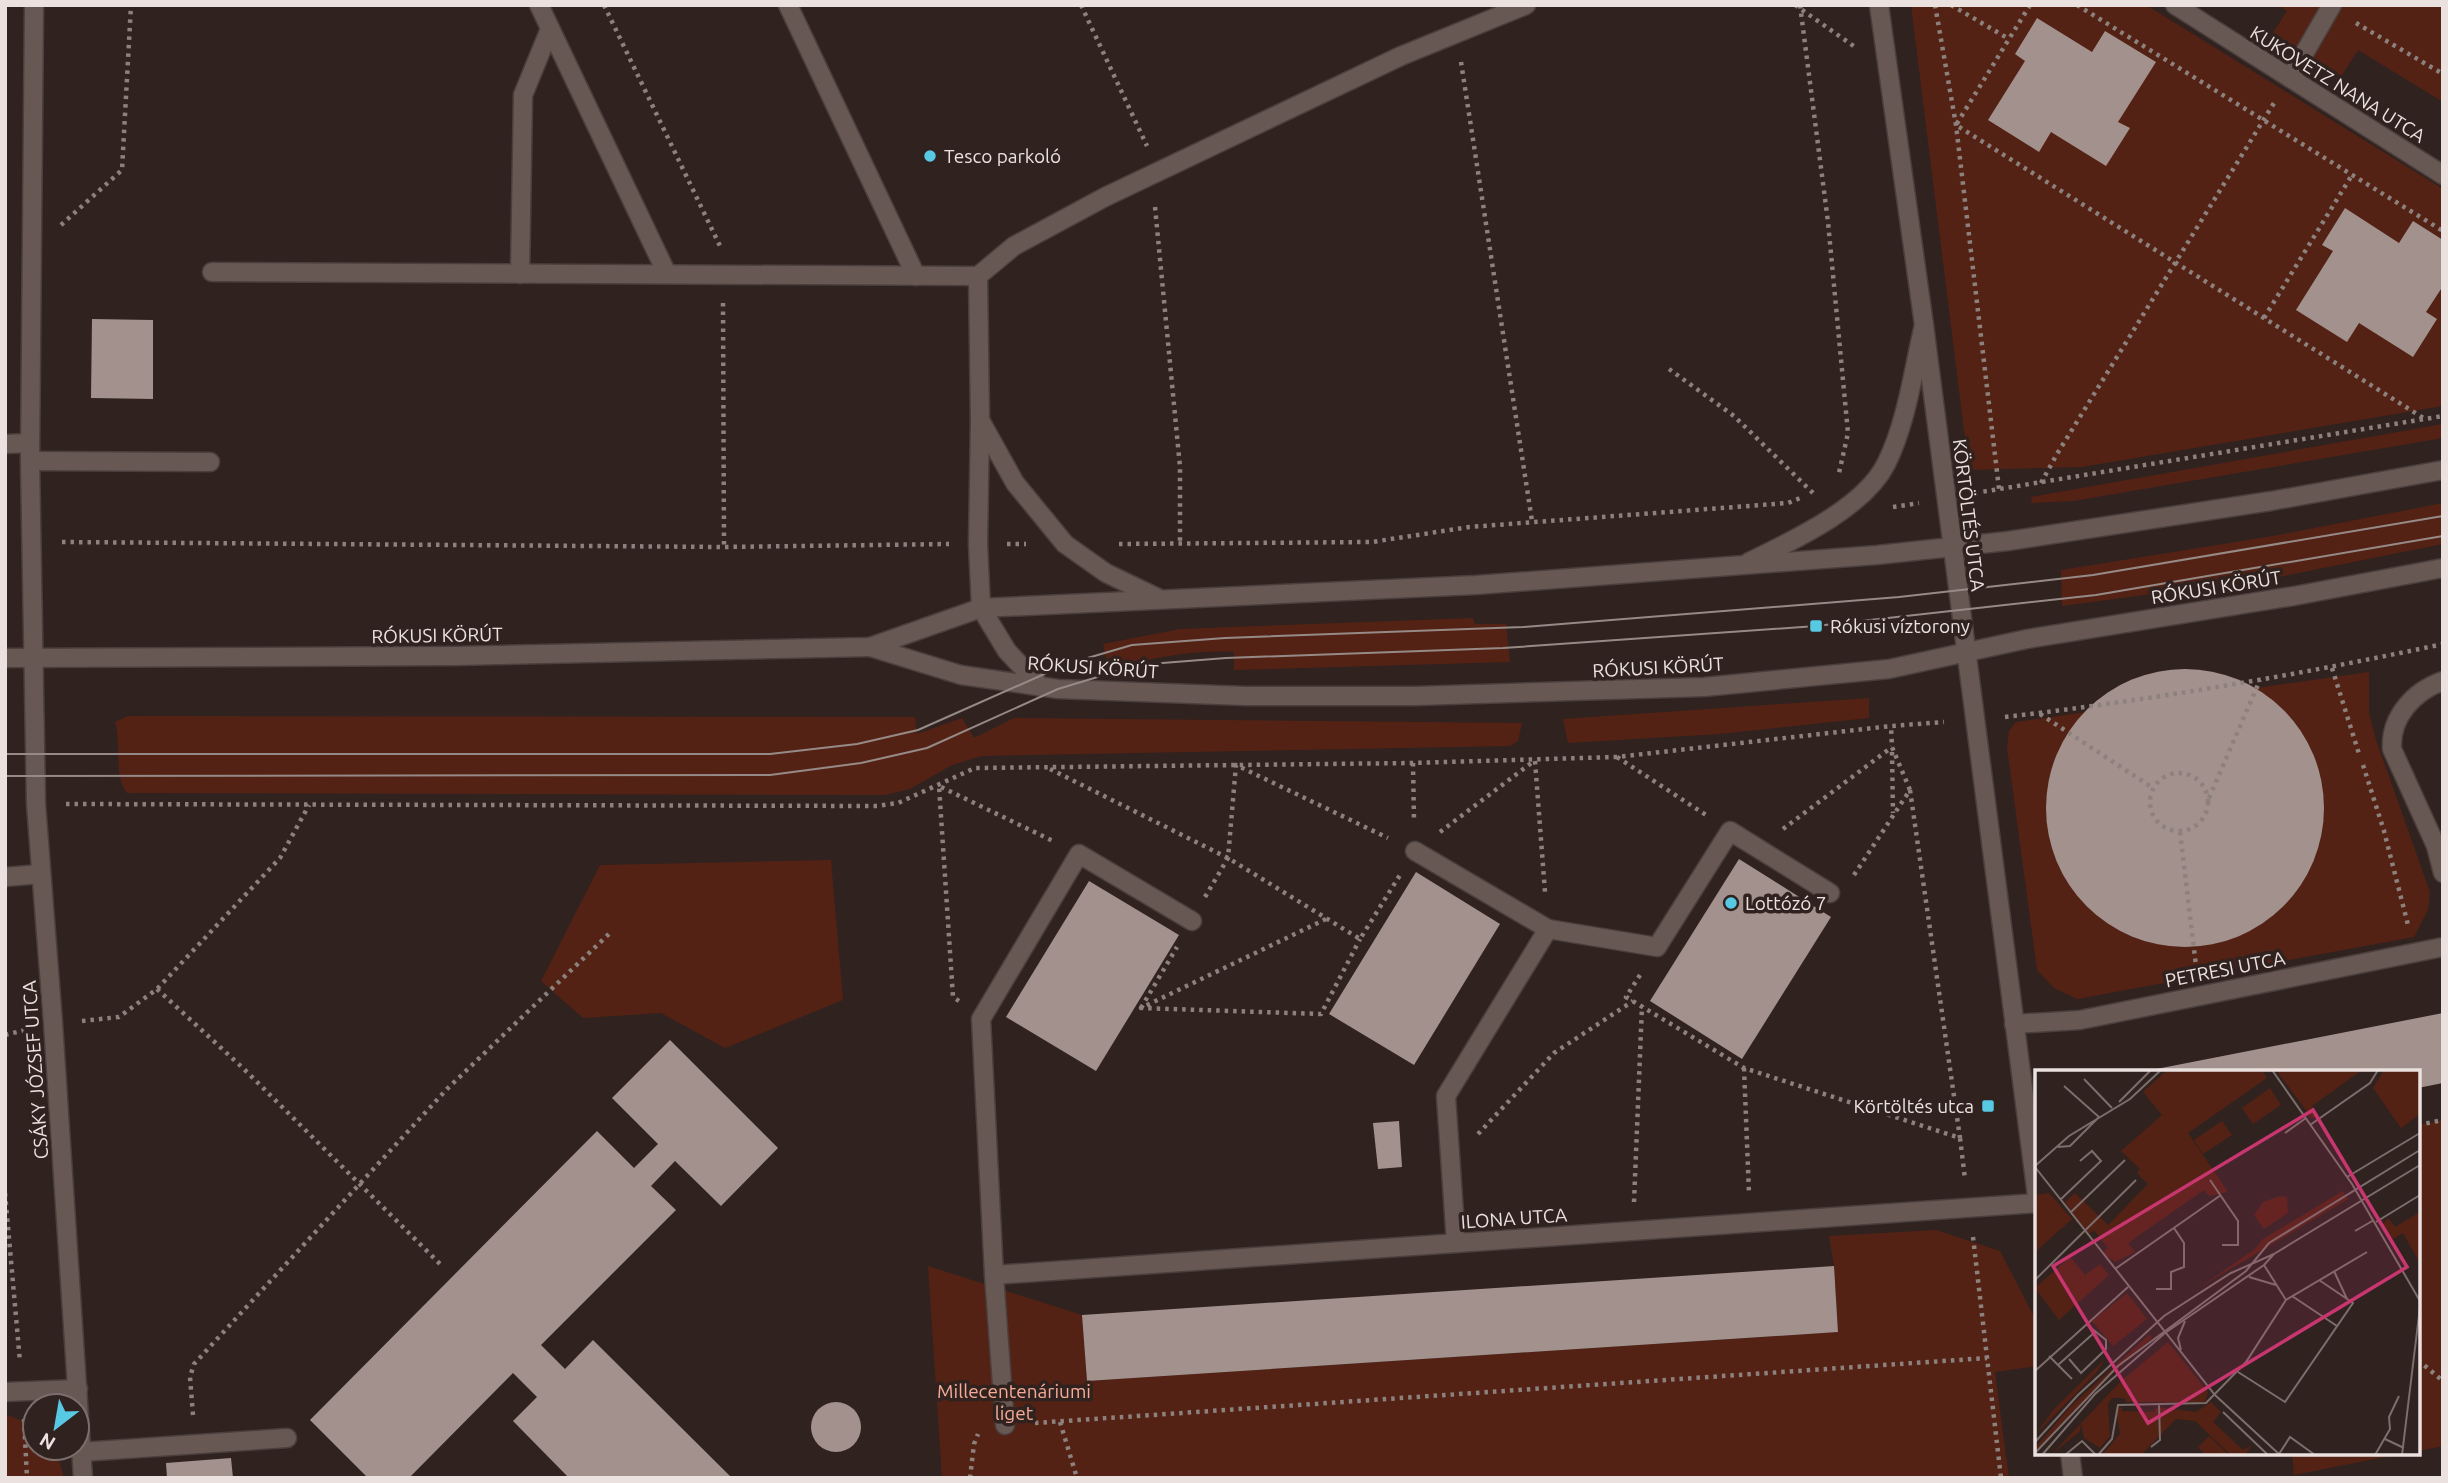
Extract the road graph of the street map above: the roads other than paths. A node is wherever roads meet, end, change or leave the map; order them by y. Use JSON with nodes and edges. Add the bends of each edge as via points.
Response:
{"nodes":[{"id":1,"x":34,"y":5,"type":"edge"},
{"id":2,"x":539,"y":5,"type":"edge"},
{"id":3,"x":788,"y":5,"type":"edge"},
{"id":4,"x":1526,"y":5,"type":"edge"},
{"id":5,"x":1879,"y":5,"type":"edge"},
{"id":6,"x":2175,"y":5,"type":"edge"},
{"id":7,"x":2332,"y":6,"type":"edge"},
{"id":8,"x":550,"y":29,"type":"junction"},
{"id":9,"x":2290,"y":78,"type":"junction"},
{"id":10,"x":2443,"y":175,"type":"edge"},
{"id":11,"x":212,"y":272,"type":"dead end"},
{"id":12,"x":520,"y":274,"type":"junction"},
{"id":13,"x":667,"y":274,"type":"junction"},
{"id":14,"x":978,"y":275,"type":"junction"},
{"id":15,"x":916,"y":276,"type":"junction"},
{"id":16,"x":1924,"y":325,"type":"junction"},
{"id":17,"x":980,"y":420,"type":"junction"},
{"id":18,"x":5,"y":444,"type":"edge"},
{"id":19,"x":30,"y":452,"type":"junction"},
{"id":20,"x":210,"y":463,"type":"dead end"},
{"id":21,"x":2443,"y":470,"type":"edge"},
{"id":22,"x":1952,"y":548,"type":"junction"},
{"id":23,"x":1741,"y":566,"type":"junction"},
{"id":24,"x":2443,"y":568,"type":"edge"},
{"id":25,"x":1162,"y":600,"type":"junction"},
{"id":26,"x":981,"y":608,"type":"junction"},
{"id":27,"x":870,"y":647,"type":"junction"},
{"id":28,"x":1965,"y":652,"type":"junction"},
{"id":29,"x":5,"y":658,"type":"edge"},
{"id":30,"x":33,"y":658,"type":"junction"},
{"id":31,"x":2443,"y":681,"type":"edge"},
{"id":32,"x":1041,"y":687,"type":"junction"},
{"id":33,"x":2439,"y":844,"type":"edge"},
{"id":34,"x":1415,"y":851,"type":"road end"},
{"id":35,"x":2443,"y":873,"type":"edge"},
{"id":36,"x":40,"y":874,"type":"junction"},
{"id":37,"x":5,"y":877,"type":"edge"},
{"id":38,"x":1830,"y":893,"type":"road end"},
{"id":39,"x":1192,"y":920,"type":"road end"},
{"id":40,"x":1548,"y":929,"type":"junction"},
{"id":41,"x":2443,"y":947,"type":"edge"},
{"id":42,"x":2014,"y":1024,"type":"junction"},
{"id":43,"x":2035,"y":1181,"type":"edge"},
{"id":44,"x":2035,"y":1203,"type":"edge"},
{"id":45,"x":1456,"y":1243,"type":"junction"},
{"id":46,"x":994,"y":1275,"type":"junction"},
{"id":47,"x":78,"y":1389,"type":"junction"},
{"id":48,"x":14,"y":1392,"type":"edge"},
{"id":49,"x":78,"y":1392,"type":"edge"},
{"id":50,"x":1005,"y":1425,"type":"road end"},
{"id":51,"x":286,"y":1438,"type":"dead end"},
{"id":52,"x":91,"y":1451,"type":"edge"},
{"id":53,"x":2070,"y":1455,"type":"edge"},
{"id":54,"x":2073,"y":1478,"type":"edge"}],
"edges":[{"from":1,"to":19,"type":"street","name":"CSÁKY JÓZSEF UTCA"},
{"from":2,"to":8,"type":"street"},
{"from":3,"to":15,"type":"street"},
{"from":4,"to":14,"type":"street","via":[[1401,56],[1105,197],[1014,246]]},
{"from":5,"to":16,"type":"street","name":"KÖRTÖLTÉS UTCA"},
{"from":6,"to":9,"type":"street","name":"KUKOVETZ NANA UTCA"},
{"from":7,"to":9,"type":"street"},
{"from":8,"to":12,"type":"street","via":[[523,95]]},
{"from":8,"to":13,"type":"street"},
{"from":9,"to":10,"type":"street","name":"KUKOVETZ NANA UTCA"},
{"from":11,"to":12,"type":"street"},
{"from":12,"to":13,"type":"street"},
{"from":13,"to":15,"type":"street"},
{"from":14,"to":15,"type":"street"},
{"from":14,"to":17,"type":"street"},
{"from":16,"to":22,"type":"street","name":"KÖRTÖLTÉS UTCA"},
{"from":16,"to":23,"type":"street","via":[[1899,430],[1885,466],[1863,493],[1820,525]]},
{"from":17,"to":25,"type":"street","via":[[1015,483],[1065,544],[1106,573]]},
{"from":17,"to":26,"type":"street"},
{"from":18,"to":19,"type":"street"},
{"from":19,"to":20,"type":"street"},
{"from":19,"to":30,"type":"street","name":"CSÁKY JÓZSEF UTCA"},
{"from":21,"to":22,"type":"street","name":"RÓKUSI KÖRÚT","via":[[2271,501]]},
{"from":22,"to":23,"type":"street","name":"RÓKUSI KÖRÚT"},
{"from":22,"to":28,"type":"street","name":"KÖRTÖLTÉS UTCA"},
{"from":23,"to":25,"type":"street","name":"RÓKUSI KÖRÚT"},
{"from":24,"to":28,"type":"street","name":"RÓKUSI KÖRÚT"},
{"from":25,"to":26,"type":"street","name":"RÓKUSI KÖRÚT"},
{"from":26,"to":27,"type":"street","name":"RÓKUSI KÖRÚT"},
{"from":26,"to":32,"type":"street","via":[[1007,651]]},
{"from":27,"to":30,"type":"street","name":"RÓKUSI KÖRÚT","via":[[455,656]]},
{"from":27,"to":32,"type":"street","name":"RÓKUSI KÖRÚT","via":[[961,676]]},
{"from":28,"to":32,"type":"street","name":"RÓKUSI KÖRÚT","via":[[1889,669],[1691,688],[1246,696]]},
{"from":28,"to":42,"type":"street","name":"KÖRTÖLTÉS UTCA"},
{"from":29,"to":30,"type":"street","name":"RÓKUSI KÖRÚT"},
{"from":30,"to":36,"type":"street","name":"CSÁKY JÓZSEF UTCA"},
{"from":31,"to":33,"type":"street","via":[[2411,701],[2397,720],[2392,737],[2392,749]]},
{"from":33,"to":35,"type":"street"},
{"from":34,"to":40,"type":"street"},
{"from":36,"to":37,"type":"street"},
{"from":36,"to":47,"type":"street","name":"CSÁKY JÓZSEF UTCA"},
{"from":38,"to":40,"type":"street","via":[[1730,831],[1657,947]]},
{"from":39,"to":46,"type":"street","via":[[1079,854],[981,1019]]},
{"from":40,"to":45,"type":"street","via":[[1447,1096]]},
{"from":41,"to":42,"type":"street","name":"PETRESI UTCA","via":[[2080,1020]]},
{"from":42,"to":43,"type":"street","name":"KÖRTÖLTÉS UTCA"},
{"from":44,"to":45,"type":"street","name":"ILONA UTCA"},
{"from":45,"to":46,"type":"street","name":"ILONA UTCA"},
{"from":46,"to":50,"type":"street"},
{"from":47,"to":48,"type":"street"},
{"from":47,"to":49,"type":"street","name":"CSÁKY JÓZSEF UTCA"},
{"from":51,"to":52,"type":"street"},
{"from":53,"to":54,"type":"street"}]}
